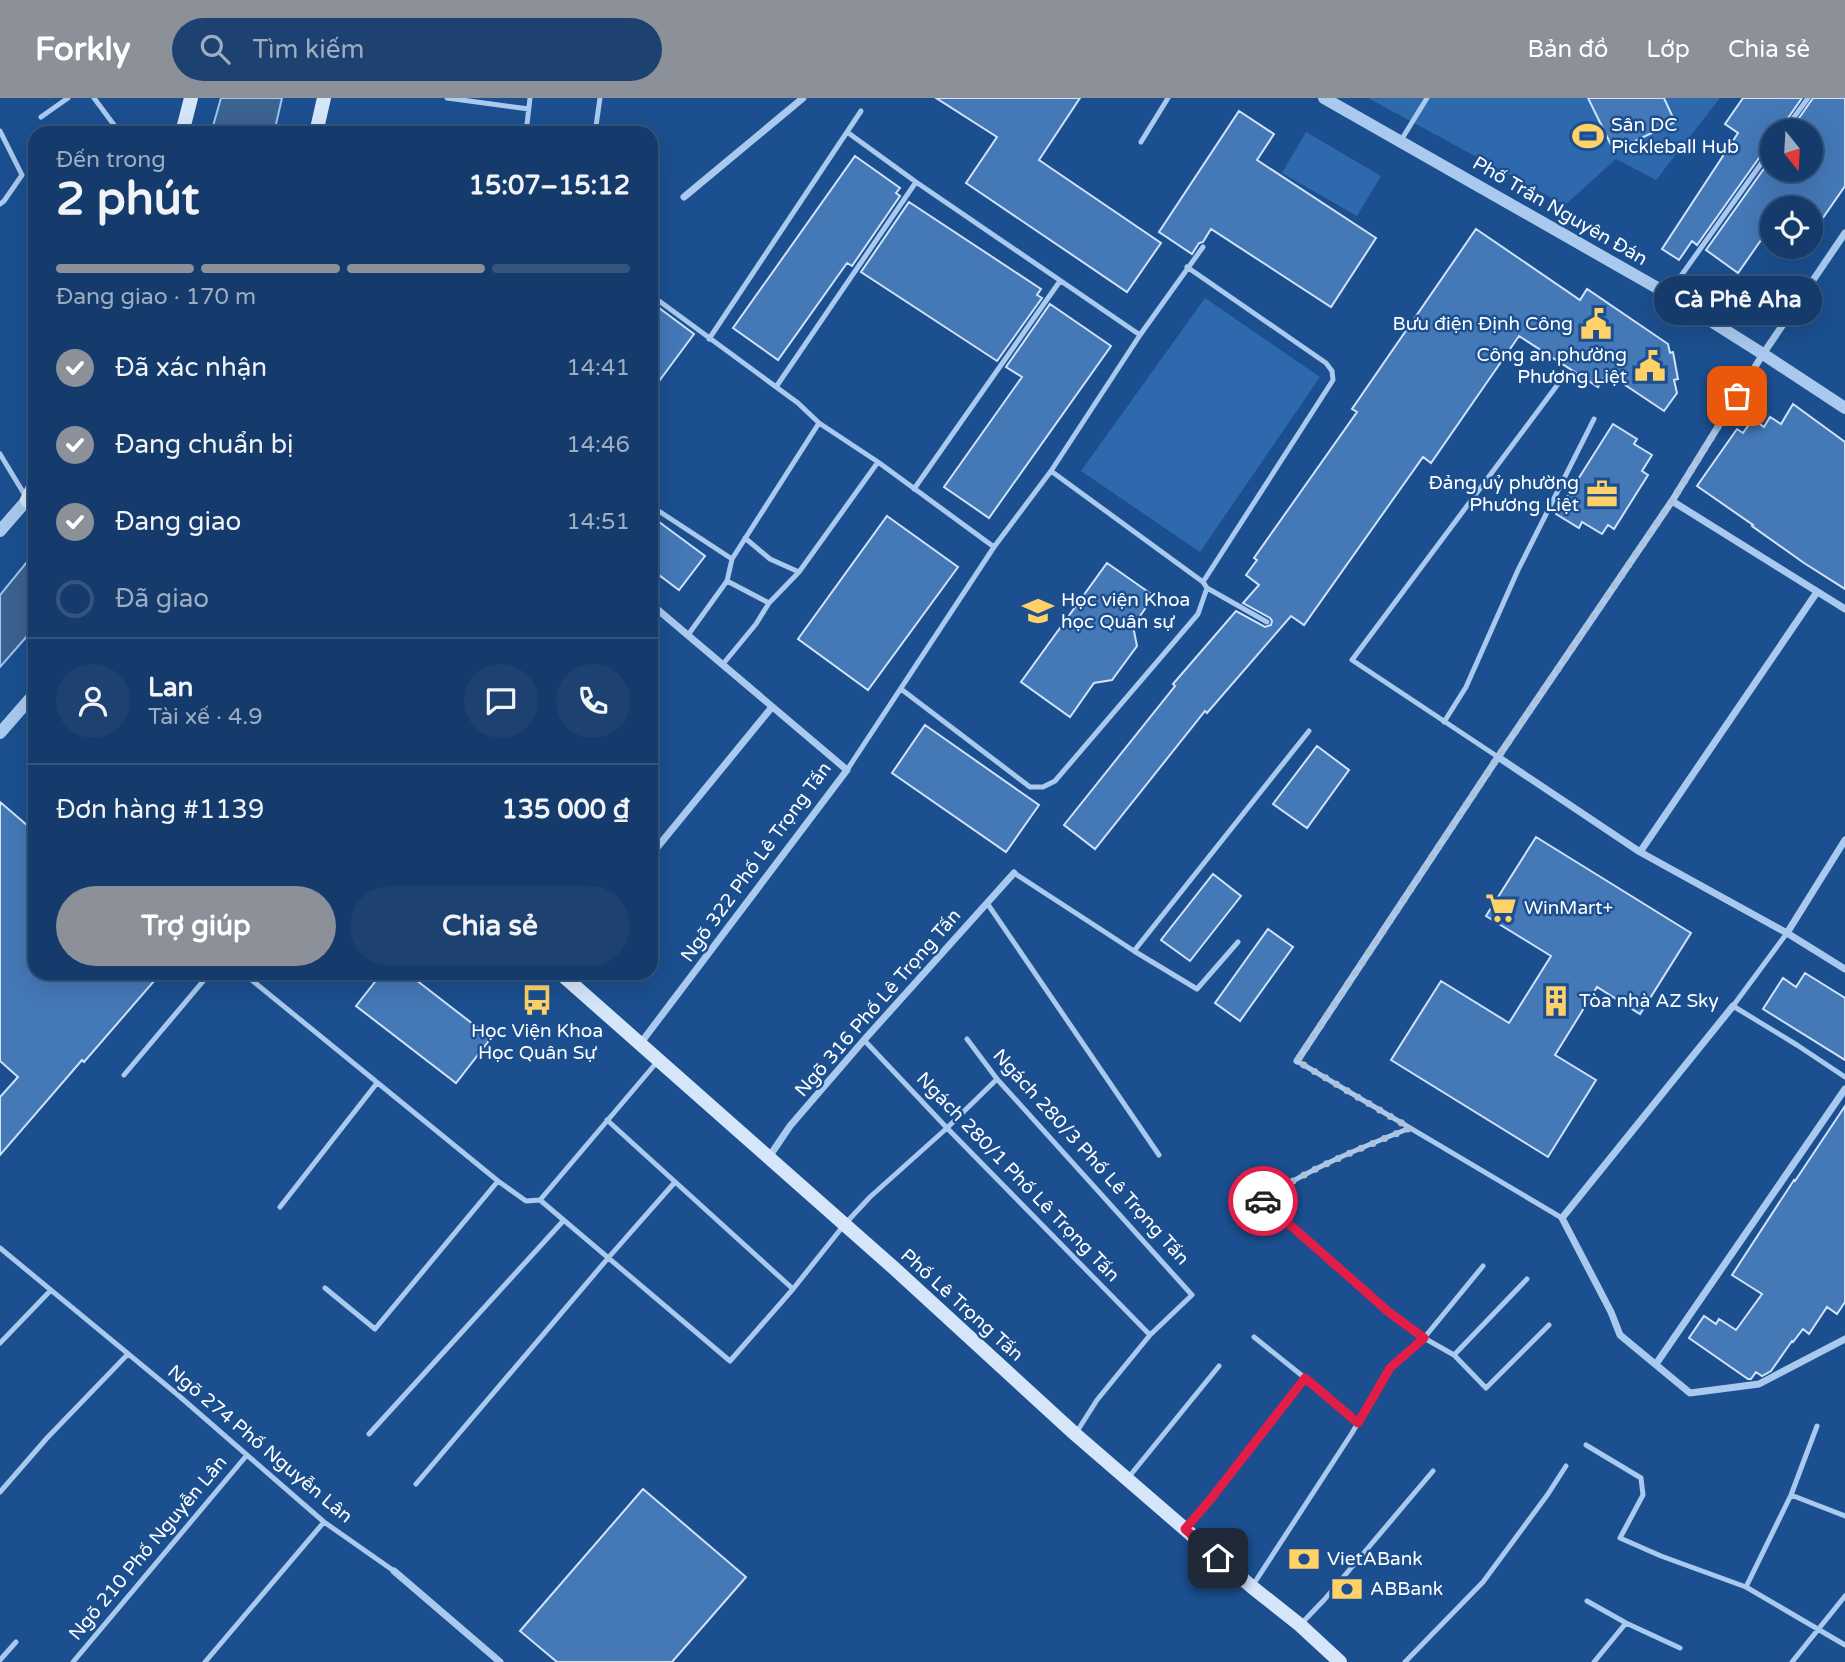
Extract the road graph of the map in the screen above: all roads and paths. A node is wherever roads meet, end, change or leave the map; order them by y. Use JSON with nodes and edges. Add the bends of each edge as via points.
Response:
{"nodes":[{"id":1,"x":68,"y":98,"type":"edge"},
{"id":2,"x":94,"y":98,"type":"edge"},
{"id":3,"x":191,"y":98,"type":"edge"},
{"id":4,"x":324,"y":98,"type":"edge"},
{"id":5,"x":447,"y":98,"type":"edge"},
{"id":6,"x":530,"y":98,"type":"edge"},
{"id":7,"x":600,"y":98,"type":"edge"},
{"id":8,"x":803,"y":98,"type":"edge"},
{"id":9,"x":1168,"y":98,"type":"edge"},
{"id":10,"x":1324,"y":98,"type":"edge"},
{"id":11,"x":1427,"y":98,"type":"edge"},
{"id":12,"x":1808,"y":98,"type":"edge"},
{"id":13,"x":529,"y":109,"type":"junction"},
{"id":14,"x":861,"y":111,"type":"dead end"},
{"id":15,"x":41,"y":117,"type":"dead end"},
{"id":16,"x":1793,"y":119,"type":"edge"},
{"id":17,"x":115,"y":126,"type":"edge"},
{"id":18,"x":184,"y":126,"type":"edge"},
{"id":19,"x":318,"y":126,"type":"edge"},
{"id":20,"x":527,"y":126,"type":"edge"},
{"id":21,"x":596,"y":126,"type":"edge"},
{"id":22,"x":0,"y":131,"type":"edge"},
{"id":23,"x":847,"y":132,"type":"junction"},
{"id":24,"x":1141,"y":142,"type":"dead end"},
{"id":25,"x":1401,"y":142,"type":"junction"},
{"id":26,"x":1760,"y":165,"type":"edge"},
{"id":27,"x":916,"y":182,"type":"junction"},
{"id":28,"x":684,"y":197,"type":"dead end"},
{"id":29,"x":0,"y":204,"type":"edge"},
{"id":30,"x":1845,"y":233,"type":"edge"},
{"id":31,"x":1203,"y":247,"type":"dead end"},
{"id":32,"x":1187,"y":267,"type":"junction"},
{"id":33,"x":1060,"y":281,"type":"junction"},
{"id":34,"x":1668,"y":294,"type":"junction"},
{"id":35,"x":658,"y":300,"type":"edge"},
{"id":36,"x":1140,"y":335,"type":"junction"},
{"id":37,"x":709,"y":338,"type":"junction"},
{"id":38,"x":1763,"y":354,"type":"junction"},
{"id":39,"x":1564,"y":376,"type":"dead end"},
{"id":40,"x":776,"y":387,"type":"junction"},
{"id":41,"x":1845,"y":408,"type":"edge"},
{"id":42,"x":1594,"y":419,"type":"dead end"},
{"id":43,"x":819,"y":423,"type":"junction"},
{"id":44,"x":0,"y":454,"type":"edge"},
{"id":45,"x":878,"y":462,"type":"junction"},
{"id":46,"x":1051,"y":471,"type":"junction"},
{"id":47,"x":914,"y":489,"type":"junction"},
{"id":48,"x":28,"y":499,"type":"edge"},
{"id":49,"x":1672,"y":501,"type":"junction"},
{"id":50,"x":28,"y":507,"type":"edge"},
{"id":51,"x":658,"y":511,"type":"edge"},
{"id":52,"x":0,"y":531,"type":"edge"},
{"id":53,"x":745,"y":538,"type":"junction"},
{"id":54,"x":994,"y":547,"type":"junction"},
{"id":55,"x":732,"y":559,"type":"junction"},
{"id":56,"x":799,"y":572,"type":"junction"},
{"id":57,"x":727,"y":581,"type":"junction"},
{"id":58,"x":1203,"y":582,"type":"junction"},
{"id":59,"x":1207,"y":588,"type":"junction"},
{"id":60,"x":1817,"y":592,"type":"junction"},
{"id":61,"x":769,"y":603,"type":"junction"},
{"id":62,"x":1845,"y":609,"type":"edge"},
{"id":63,"x":658,"y":610,"type":"edge"},
{"id":64,"x":1268,"y":622,"type":"dead end"},
{"id":65,"x":688,"y":635,"type":"junction"},
{"id":66,"x":723,"y":664,"type":"junction"},
{"id":67,"x":901,"y":689,"type":"junction"},
{"id":68,"x":28,"y":701,"type":"edge"},
{"id":69,"x":772,"y":707,"type":"junction"},
{"id":70,"x":1444,"y":722,"type":"junction"},
{"id":71,"x":1309,"y":731,"type":"dead end"},
{"id":72,"x":0,"y":733,"type":"edge"},
{"id":73,"x":1498,"y":757,"type":"junction"},
{"id":74,"x":847,"y":770,"type":"junction"},
{"id":75,"x":1845,"y":840,"type":"edge"},
{"id":76,"x":658,"y":846,"type":"edge"},
{"id":77,"x":1640,"y":852,"type":"junction"},
{"id":78,"x":1014,"y":873,"type":"joint"},
{"id":79,"x":987,"y":904,"type":"junction"},
{"id":80,"x":1787,"y":933,"type":"junction"},
{"id":81,"x":1238,"y":942,"type":"dead end"},
{"id":82,"x":1134,"y":951,"type":"junction"},
{"id":83,"x":1845,"y":968,"type":"edge"},
{"id":84,"x":204,"y":980,"type":"edge"},
{"id":85,"x":252,"y":980,"type":"edge"},
{"id":86,"x":568,"y":980,"type":"edge"},
{"id":87,"x":1733,"y":1006,"type":"junction"},
{"id":88,"x":967,"y":1039,"type":"dead end"},
{"id":89,"x":864,"y":1040,"type":"junction"},
{"id":90,"x":640,"y":1044,"type":"junction"},
{"id":91,"x":660,"y":1060,"type":"junction"},
{"id":92,"x":1297,"y":1061,"type":"joint"},
{"id":93,"x":124,"y":1076,"type":"dead end"},
{"id":94,"x":1845,"y":1077,"type":"edge"},
{"id":95,"x":998,"y":1079,"type":"junction"},
{"id":96,"x":377,"y":1083,"type":"junction"},
{"id":97,"x":1845,"y":1089,"type":"edge"},
{"id":98,"x":607,"y":1120,"type":"junction"},
{"id":99,"x":947,"y":1128,"type":"junction"},
{"id":100,"x":1410,"y":1128,"type":"junction"},
{"id":101,"x":1158,"y":1155,"type":"dead end"},
{"id":102,"x":769,"y":1157,"type":"junction"},
{"id":103,"x":498,"y":1181,"type":"junction"},
{"id":104,"x":675,"y":1182,"type":"junction"},
{"id":105,"x":540,"y":1200,"type":"junction"},
{"id":106,"x":280,"y":1207,"type":"dead end"},
{"id":107,"x":1562,"y":1218,"type":"junction"},
{"id":108,"x":564,"y":1220,"type":"junction"},
{"id":109,"x":844,"y":1225,"type":"junction"},
{"id":110,"x":0,"y":1248,"type":"edge"},
{"id":111,"x":609,"y":1257,"type":"junction"},
{"id":112,"x":1483,"y":1266,"type":"dead end"},
{"id":113,"x":1527,"y":1279,"type":"dead end"},
{"id":114,"x":325,"y":1288,"type":"dead end"},
{"id":115,"x":793,"y":1289,"type":"junction"},
{"id":116,"x":51,"y":1290,"type":"junction"},
{"id":117,"x":1549,"y":1325,"type":"dead end"},
{"id":118,"x":1150,"y":1335,"type":"junction"},
{"id":119,"x":1254,"y":1337,"type":"dead end"},
{"id":120,"x":1424,"y":1338,"type":"junction"},
{"id":121,"x":1845,"y":1339,"type":"edge"},
{"id":122,"x":0,"y":1343,"type":"edge"},
{"id":123,"x":128,"y":1354,"type":"junction"},
{"id":124,"x":1454,"y":1355,"type":"junction"},
{"id":125,"x":1656,"y":1364,"type":"junction"},
{"id":126,"x":1219,"y":1366,"type":"dead end"},
{"id":127,"x":1305,"y":1378,"type":"junction"},
{"id":128,"x":1358,"y":1423,"type":"junction"},
{"id":129,"x":1817,"y":1426,"type":"dead end"},
{"id":130,"x":369,"y":1434,"type":"dead end"},
{"id":131,"x":1075,"y":1434,"type":"junction"},
{"id":132,"x":1586,"y":1445,"type":"dead end"},
{"id":133,"x":247,"y":1455,"type":"junction"},
{"id":134,"x":1566,"y":1466,"type":"dead end"},
{"id":135,"x":1433,"y":1471,"type":"dead end"},
{"id":136,"x":1127,"y":1479,"type":"junction"},
{"id":137,"x":416,"y":1484,"type":"dead end"},
{"id":138,"x":0,"y":1492,"type":"edge"},
{"id":139,"x":1791,"y":1495,"type":"junction"},
{"id":140,"x":1845,"y":1516,"type":"edge"},
{"id":141,"x":324,"y":1522,"type":"junction"},
{"id":142,"x":1185,"y":1529,"type":"junction"},
{"id":143,"x":394,"y":1571,"type":"joint"},
{"id":144,"x":1252,"y":1587,"type":"junction"},
{"id":145,"x":1746,"y":1587,"type":"junction"},
{"id":146,"x":1845,"y":1596,"type":"edge"},
{"id":147,"x":1587,"y":1601,"type":"dead end"},
{"id":148,"x":1626,"y":1623,"type":"junction"},
{"id":149,"x":1300,"y":1625,"type":"junction"},
{"id":150,"x":1818,"y":1630,"type":"junction"},
{"id":151,"x":16,"y":1643,"type":"dead end"},
{"id":152,"x":1845,"y":1645,"type":"edge"},
{"id":153,"x":1680,"y":1648,"type":"dead end"},
{"id":154,"x":0,"y":1660,"type":"edge"},
{"id":155,"x":73,"y":1662,"type":"edge"},
{"id":156,"x":205,"y":1662,"type":"edge"},
{"id":157,"x":500,"y":1662,"type":"edge"},
{"id":158,"x":1340,"y":1662,"type":"edge"},
{"id":159,"x":1405,"y":1662,"type":"edge"},
{"id":160,"x":1594,"y":1662,"type":"edge"},
{"id":161,"x":1792,"y":1662,"type":"edge"}],
"edges":[{"from":1,"to":15,"type":"lane"},
{"from":2,"to":17,"type":"lane"},
{"from":3,"to":18,"type":"main road"},
{"from":4,"to":19,"type":"main road"},
{"from":5,"to":13,"type":"lane"},
{"from":6,"to":13,"type":"lane"},
{"from":7,"to":21,"type":"lane"},
{"from":8,"to":28,"type":"street"},
{"from":9,"to":24,"type":"lane"},
{"from":10,"to":25,"type":"street","name":"Phố Trần Nguyên Đán"},
{"from":11,"to":25,"type":"lane"},
{"from":12,"to":16,"type":"lane"},
{"from":13,"to":20,"type":"lane"},
{"from":14,"to":23,"type":"lane"},
{"from":22,"to":29,"type":"lane","via":[[22,175]]},
{"from":23,"to":27,"type":"lane"},
{"from":23,"to":37,"type":"lane"},
{"from":25,"to":34,"type":"street","name":"Phố Trần Nguyên Đán"},
{"from":26,"to":34,"type":"lane"},
{"from":27,"to":33,"type":"lane"},
{"from":27,"to":40,"type":"lane"},
{"from":30,"to":38,"type":"street"},
{"from":31,"to":32,"type":"lane"},
{"from":32,"to":36,"type":"lane"},
{"from":32,"to":58,"type":"lane","via":[[1326,363],[1333,380]]},
{"from":33,"to":36,"type":"lane"},
{"from":33,"to":47,"type":"lane"},
{"from":34,"to":38,"type":"street","name":"Phố Trần Nguyên Đán"},
{"from":35,"to":37,"type":"lane"},
{"from":36,"to":46,"type":"lane"},
{"from":37,"to":40,"type":"lane"},
{"from":38,"to":41,"type":"street","name":"Phố Trần Nguyên Đán"},
{"from":38,"to":49,"type":"street"},
{"from":39,"to":70,"type":"lane","via":[[1352,660]]},
{"from":40,"to":43,"type":"lane"},
{"from":42,"to":70,"type":"lane","via":[[1523,559],[1466,687]]},
{"from":43,"to":45,"type":"lane"},
{"from":43,"to":53,"type":"lane"},
{"from":44,"to":48,"type":"lane"},
{"from":45,"to":47,"type":"lane"},
{"from":45,"to":56,"type":"lane"},
{"from":46,"to":54,"type":"lane"},
{"from":46,"to":58,"type":"lane"},
{"from":47,"to":54,"type":"lane"},
{"from":49,"to":60,"type":"street"},
{"from":49,"to":73,"type":"street"},
{"from":50,"to":52,"type":"street"},
{"from":51,"to":55,"type":"lane"},
{"from":53,"to":55,"type":"lane"},
{"from":53,"to":56,"type":"lane","via":[[770,558]]},
{"from":54,"to":67,"type":"lane"},
{"from":55,"to":57,"type":"lane"},
{"from":56,"to":61,"type":"lane"},
{"from":57,"to":61,"type":"lane"},
{"from":57,"to":65,"type":"lane"},
{"from":58,"to":59,"type":"lane"},
{"from":59,"to":64,"type":"lane"},
{"from":59,"to":67,"type":"lane","via":[[1198,614],[1055,781],[1043,787],[1030,787]]},
{"from":60,"to":62,"type":"street"},
{"from":60,"to":77,"type":"street"},
{"from":61,"to":66,"type":"lane"},
{"from":63,"to":65,"type":"street","name":"Ngõ 322 Phố Lê Trọng Tấn"},
{"from":65,"to":66,"type":"street","name":"Ngõ 322 Phố Lê Trọng Tấn"},
{"from":66,"to":69,"type":"street","name":"Ngõ 322 Phố Lê Trọng Tấn"},
{"from":67,"to":74,"type":"lane"},
{"from":68,"to":72,"type":"street"},
{"from":69,"to":74,"type":"street","name":"Ngõ 322 Phố Lê Trọng Tấn"},
{"from":69,"to":76,"type":"street"},
{"from":70,"to":73,"type":"lane"},
{"from":71,"to":82,"type":"lane"},
{"from":73,"to":77,"type":"street"},
{"from":73,"to":92,"type":"street"},
{"from":74,"to":90,"type":"street","name":"Ngõ 322 Phố Lê Trọng Tấn"},
{"from":75,"to":80,"type":"street"},
{"from":77,"to":80,"type":"street"},
{"from":78,"to":79,"type":"street","name":"Ngõ 316 Phố Lê Trọng Tấn"},
{"from":78,"to":82,"type":"lane"},
{"from":79,"to":89,"type":"street","name":"Ngõ 316 Phố Lê Trọng Tấn"},
{"from":79,"to":101,"type":"lane"},
{"from":80,"to":83,"type":"street"},
{"from":80,"to":87,"type":"lane"},
{"from":81,"to":82,"type":"lane","via":[[1197,989]]},
{"from":84,"to":93,"type":"lane"},
{"from":85,"to":96,"type":"lane"},
{"from":86,"to":90,"type":"main road","name":"Phố Lê Trọng Tấn"},
{"from":87,"to":94,"type":"lane"},
{"from":87,"to":107,"type":"street"},
{"from":88,"to":95,"type":"lane","name":"Ngách 280/3 Phố Lê Trọng Tấn"},
{"from":89,"to":99,"type":"lane","name":"Ngách 280/1 Phố Lê Trọng Tấn"},
{"from":89,"to":102,"type":"street","name":"Ngõ 316 Phố Lê Trọng Tấn"},
{"from":90,"to":91,"type":"main road","name":"Phố Lê Trọng Tấn"},
{"from":91,"to":98,"type":"lane"},
{"from":91,"to":102,"type":"main road","name":"Phố Lê Trọng Tấn"},
{"from":92,"to":100,"type":"lane"},
{"from":95,"to":99,"type":"lane"},
{"from":95,"to":118,"type":"lane","name":"Ngách 280/3 Phố Lê Trọng Tấn","via":[[1192,1295]]},
{"from":96,"to":103,"type":"lane"},
{"from":96,"to":106,"type":"lane"},
{"from":97,"to":125,"type":"street"},
{"from":98,"to":104,"type":"lane"},
{"from":98,"to":105,"type":"lane"},
{"from":99,"to":109,"type":"lane"},
{"from":99,"to":118,"type":"lane","name":"Ngách 280/1 Phố Lê Trọng Tấn"},
{"from":100,"to":107,"type":"lane"},
{"from":100,"to":120,"type":"lane","via":[[1262,1200]]},
{"from":102,"to":109,"type":"main road","name":"Phố Lê Trọng Tấn"},
{"from":103,"to":105,"type":"lane","via":[[526,1202]]},
{"from":103,"to":114,"type":"lane","via":[[375,1329]]},
{"from":104,"to":111,"type":"lane"},
{"from":104,"to":115,"type":"lane"},
{"from":105,"to":108,"type":"lane"},
{"from":107,"to":125,"type":"street","via":[[1620,1335]]},
{"from":108,"to":111,"type":"lane"},
{"from":108,"to":130,"type":"lane"},
{"from":109,"to":115,"type":"lane"},
{"from":109,"to":131,"type":"main road","name":"Phố Lê Trọng Tấn"},
{"from":110,"to":116,"type":"lane","name":"Ngõ 274 Phố Nguyễn Lân"},
{"from":111,"to":115,"type":"lane","via":[[730,1361]]},
{"from":111,"to":137,"type":"lane"},
{"from":112,"to":120,"type":"lane"},
{"from":113,"to":124,"type":"lane"},
{"from":116,"to":122,"type":"lane"},
{"from":116,"to":123,"type":"lane","name":"Ngõ 274 Phố Nguyễn Lân"},
{"from":117,"to":124,"type":"lane","via":[[1486,1388]]},
{"from":118,"to":131,"type":"lane","via":[[1097,1399]]},
{"from":119,"to":127,"type":"lane"},
{"from":120,"to":124,"type":"lane"},
{"from":120,"to":128,"type":"lane","via":[[1390,1368]]},
{"from":121,"to":125,"type":"street","via":[[1759,1384],[1690,1393]]},
{"from":123,"to":133,"type":"lane","name":"Ngõ 274 Phố Nguyễn Lân"},
{"from":123,"to":138,"type":"lane"},
{"from":126,"to":136,"type":"lane"},
{"from":127,"to":128,"type":"lane"},
{"from":127,"to":142,"type":"lane"},
{"from":128,"to":144,"type":"lane"},
{"from":129,"to":139,"type":"lane"},
{"from":131,"to":136,"type":"main road","name":"Phố Lê Trọng Tấn"},
{"from":132,"to":145,"type":"lane","via":[[1641,1478],[1643,1495],[1620,1538]]},
{"from":133,"to":141,"type":"lane","name":"Ngõ 274 Phố Nguyễn Lân"},
{"from":133,"to":155,"type":"lane","name":"Ngõ 210 Phố Nguyễn Lân"},
{"from":134,"to":159,"type":"lane","via":[[1483,1582]]},
{"from":135,"to":149,"type":"lane"},
{"from":136,"to":142,"type":"main road","name":"Phố Lê Trọng Tấn"},
{"from":139,"to":140,"type":"lane"},
{"from":139,"to":145,"type":"lane"},
{"from":141,"to":143,"type":"lane","name":"Ngõ 274 Phố Nguyễn Lân"},
{"from":141,"to":156,"type":"lane"},
{"from":142,"to":144,"type":"main road","name":"Phố Lê Trọng Tấn"},
{"from":143,"to":157,"type":"street","name":"Ngõ 274 Phố Nguyễn Lân"},
{"from":144,"to":149,"type":"main road","name":"Phố Lê Trọng Tấn"},
{"from":145,"to":150,"type":"lane"},
{"from":146,"to":150,"type":"lane"},
{"from":147,"to":148,"type":"lane"},
{"from":148,"to":153,"type":"lane"},
{"from":148,"to":160,"type":"lane"},
{"from":149,"to":158,"type":"main road","name":"Phố Lê Trọng Tấn"},
{"from":150,"to":152,"type":"lane"},
{"from":150,"to":161,"type":"lane"},
{"from":151,"to":154,"type":"lane"}]}
